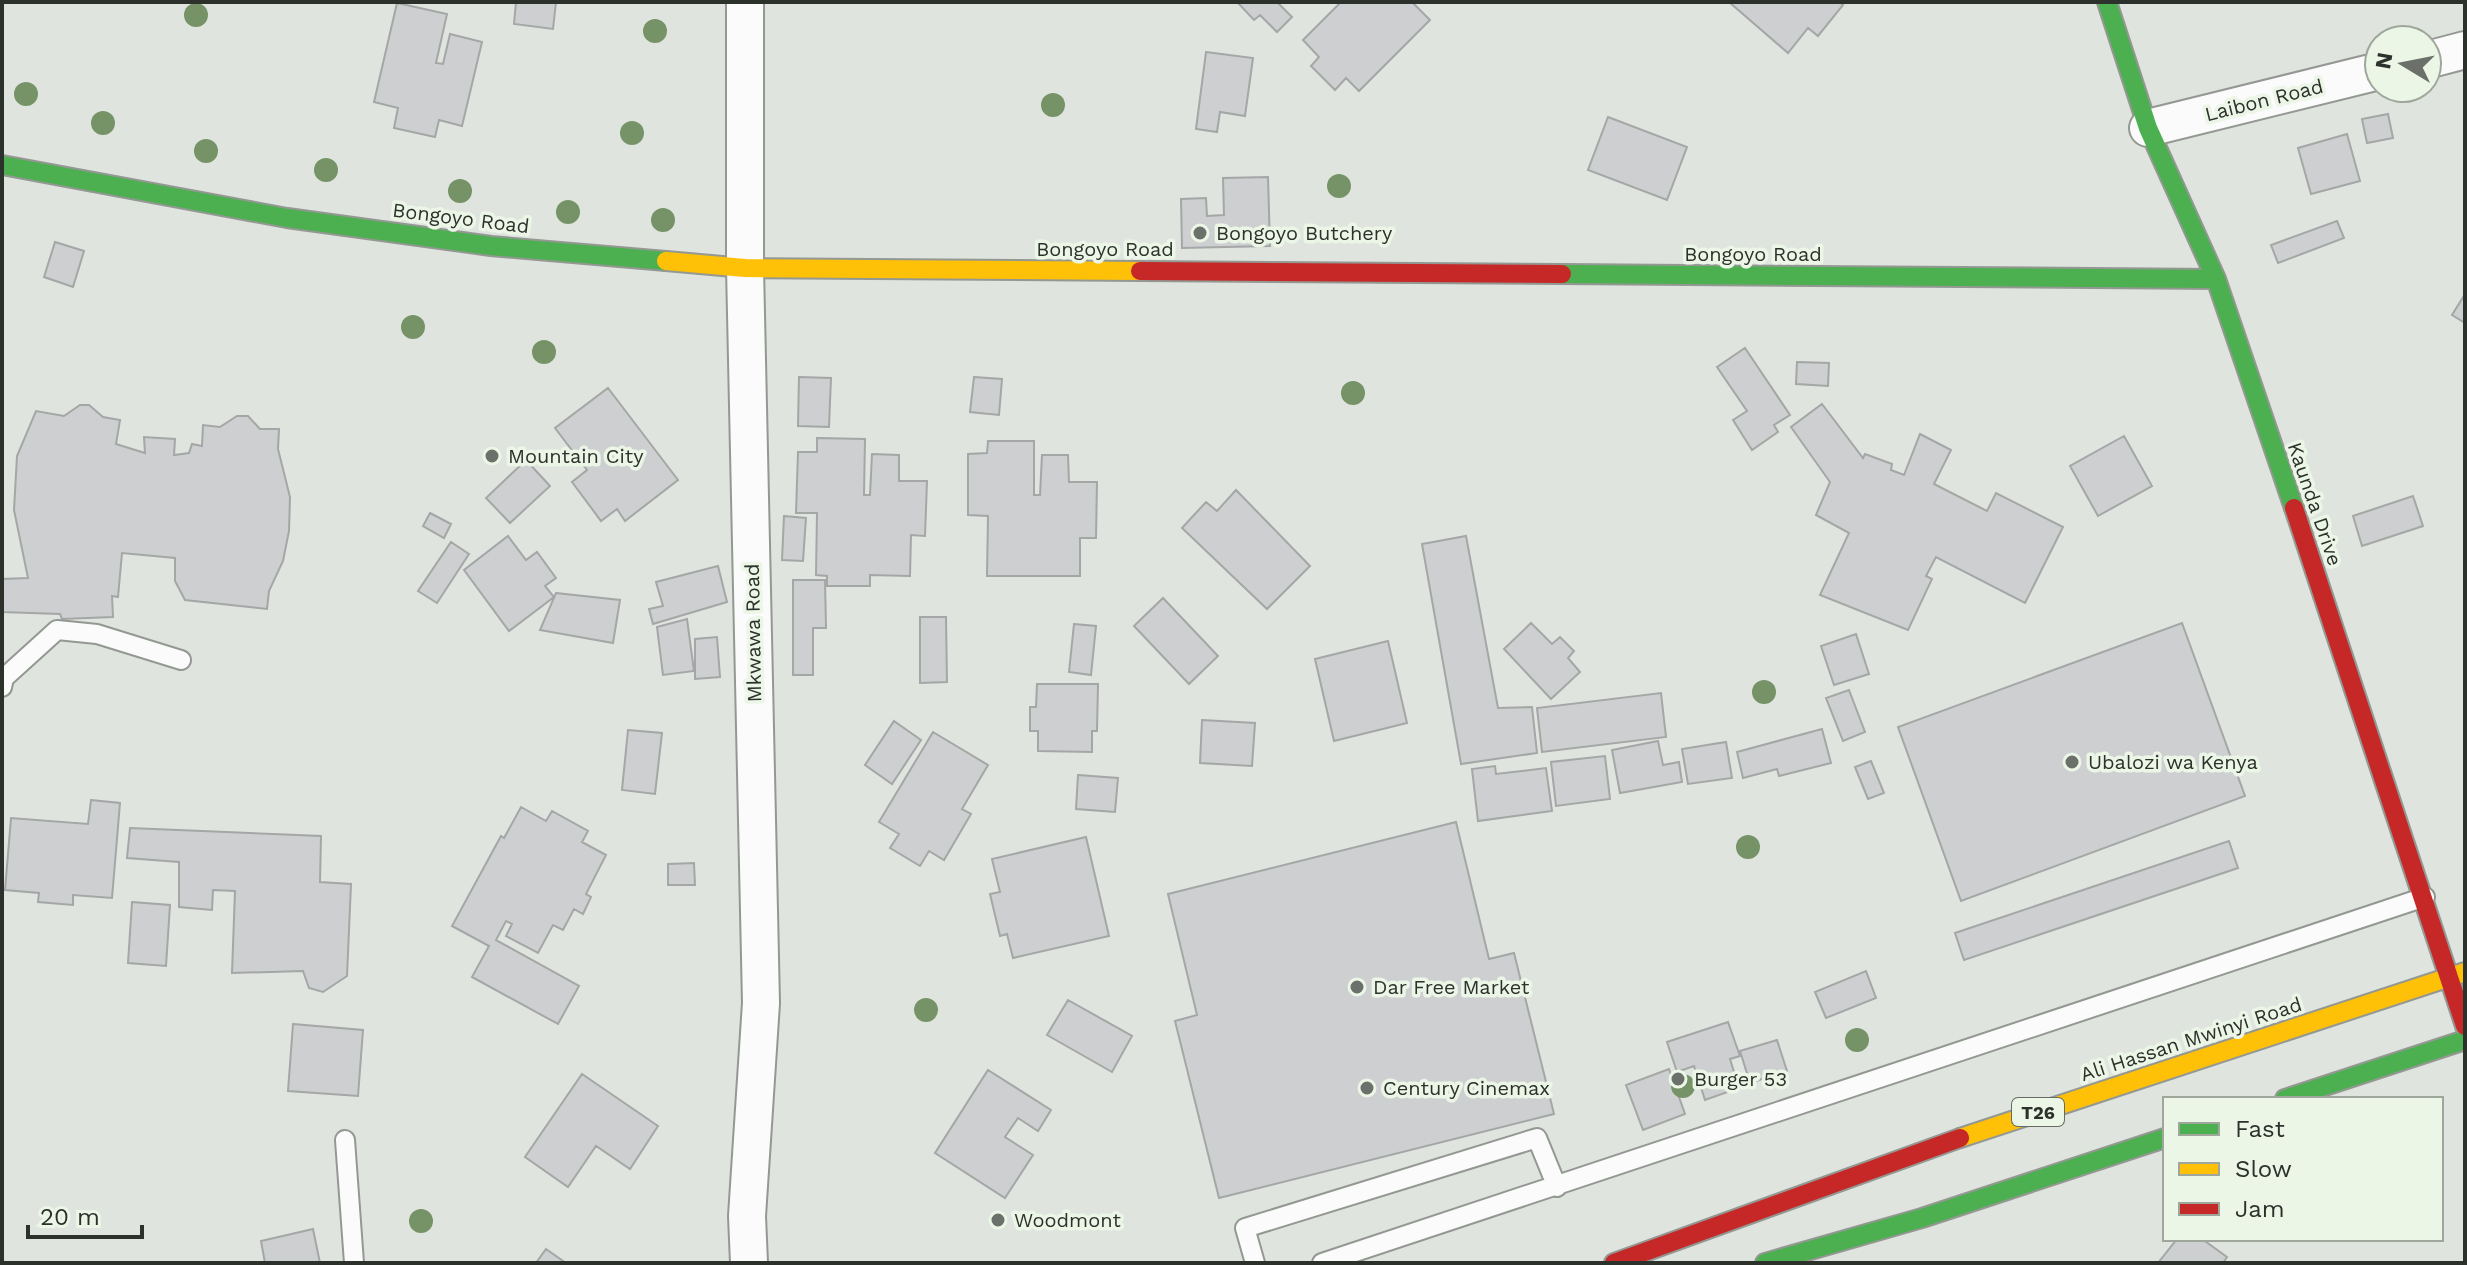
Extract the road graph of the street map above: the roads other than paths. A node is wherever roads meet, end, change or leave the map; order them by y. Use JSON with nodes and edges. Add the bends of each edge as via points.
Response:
{"nodes":[{"id":1,"x":745,"y":2,"type":"edge"},
{"id":2,"x":2107,"y":2,"type":"edge"},
{"id":3,"x":2465,"y":50,"type":"edge"},
{"id":4,"x":2443,"y":56,"type":"edge"},
{"id":5,"x":2363,"y":75,"type":"edge"},
{"id":6,"x":2148,"y":128,"type":"junction"},
{"id":7,"x":2,"y":165,"type":"edge"},
{"id":8,"x":745,"y":268,"type":"junction"},
{"id":9,"x":2216,"y":279,"type":"junction"},
{"id":10,"x":181,"y":660,"type":"dead end"},
{"id":11,"x":2,"y":687,"type":"edge"},
{"id":12,"x":2428,"y":905,"type":"junction"},
{"id":13,"x":2456,"y":975,"type":"edge"},
{"id":14,"x":2465,"y":1026,"type":"edge"},
{"id":15,"x":2465,"y":1040,"type":"edge"},
{"id":16,"x":2291,"y":1097,"type":"edge"},
{"id":17,"x":2163,"y":1139,"type":"edge"},
{"id":18,"x":345,"y":1140,"type":"dead end"},
{"id":19,"x":1557,"y":1187,"type":"junction"},
{"id":20,"x":354,"y":1263,"type":"edge"},
{"id":21,"x":749,"y":1263,"type":"edge"},
{"id":22,"x":1255,"y":1263,"type":"edge"},
{"id":23,"x":1322,"y":1263,"type":"edge"},
{"id":24,"x":1614,"y":1263,"type":"edge"},
{"id":25,"x":1765,"y":1263,"type":"edge"}],
"edges":[{"from":1,"to":8,"type":"street","name":"Mkwawa Road"},
{"from":2,"to":6,"type":"main road","name":"Kaunda Drive"},
{"from":3,"to":4,"type":"street"},
{"from":5,"to":6,"type":"street","name":"Laibon Road"},
{"from":6,"to":9,"type":"main road","name":"Kaunda Drive"},
{"from":7,"to":8,"type":"main road","name":"Bongoyo Road","via":[[287,218],[491,246]]},
{"from":8,"to":9,"type":"main road","name":"Bongoyo Road"},
{"from":8,"to":21,"type":"street","name":"Mkwawa Road","via":[[761,1003],[747,1216]]},
{"from":9,"to":12,"type":"main road","name":"Kaunda Drive"},
{"from":10,"to":11,"type":"lane","via":[[97,634],[57,630],[4,678]]},
{"from":12,"to":13,"type":"main road","name":"Kaunda Drive"},
{"from":12,"to":19,"type":"lane"},
{"from":13,"to":14,"type":"main road","name":"Kaunda Drive"},
{"from":13,"to":24,"type":"main road","name":"Ali Hassan Mwinyi Road","number":"T26","via":[[1908,1155]]},
{"from":15,"to":16,"type":"main road"},
{"from":17,"to":25,"type":"main road"},
{"from":18,"to":20,"type":"lane"},
{"from":19,"to":22,"type":"lane","via":[[1537,1138],[1245,1228]]},
{"from":19,"to":23,"type":"lane"}]}
